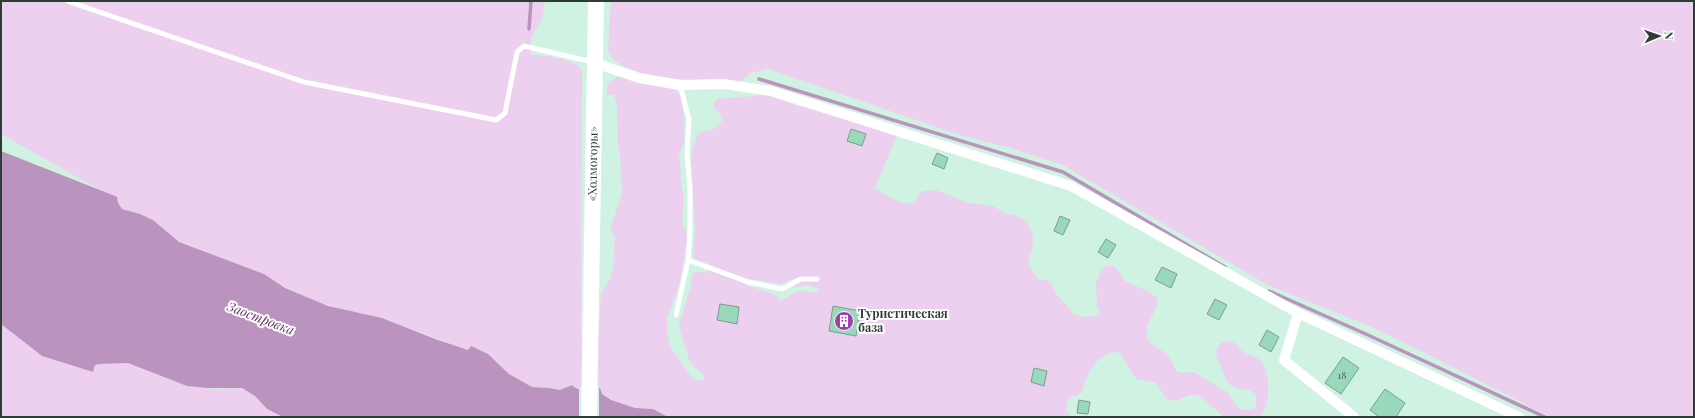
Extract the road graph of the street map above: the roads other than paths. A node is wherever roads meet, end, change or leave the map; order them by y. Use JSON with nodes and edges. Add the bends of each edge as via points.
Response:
{"nodes":[{"id":1,"x":67,"y":1,"type":"edge"},
{"id":2,"x":596,"y":1,"type":"edge"},
{"id":3,"x":595,"y":63,"type":"junction"},
{"id":4,"x":680,"y":85,"type":"junction"},
{"id":5,"x":688,"y":260,"type":"junction"},
{"id":6,"x":817,"y":279,"type":"dead end"},
{"id":7,"x":1298,"y":313,"type":"junction"},
{"id":8,"x":676,"y":315,"type":"dead end"},
{"id":9,"x":589,"y":417,"type":"edge"},
{"id":10,"x":1354,"y":417,"type":"edge"},
{"id":11,"x":1519,"y":417,"type":"edge"}],
"edges":[{"from":1,"to":3,"type":"lane","via":[[304,82],[496,120],[505,113],[516,52],[524,46]]},
{"from":2,"to":3,"type":"highway","name":"«Холмогоры»"},
{"from":3,"to":4,"type":"street","via":[[639,78]]},
{"from":3,"to":9,"type":"highway","name":"«Холмогоры»"},
{"from":4,"to":5,"type":"lane","via":[[689,119]]},
{"from":4,"to":7,"type":"street","via":[[724,84],[771,91],[1071,186]]},
{"from":5,"to":6,"type":"lane","via":[[748,282],[782,289],[801,279]]},
{"from":5,"to":8,"type":"lane"},
{"from":7,"to":10,"type":"street","via":[[1284,360]]},
{"from":7,"to":11,"type":"street"}]}
